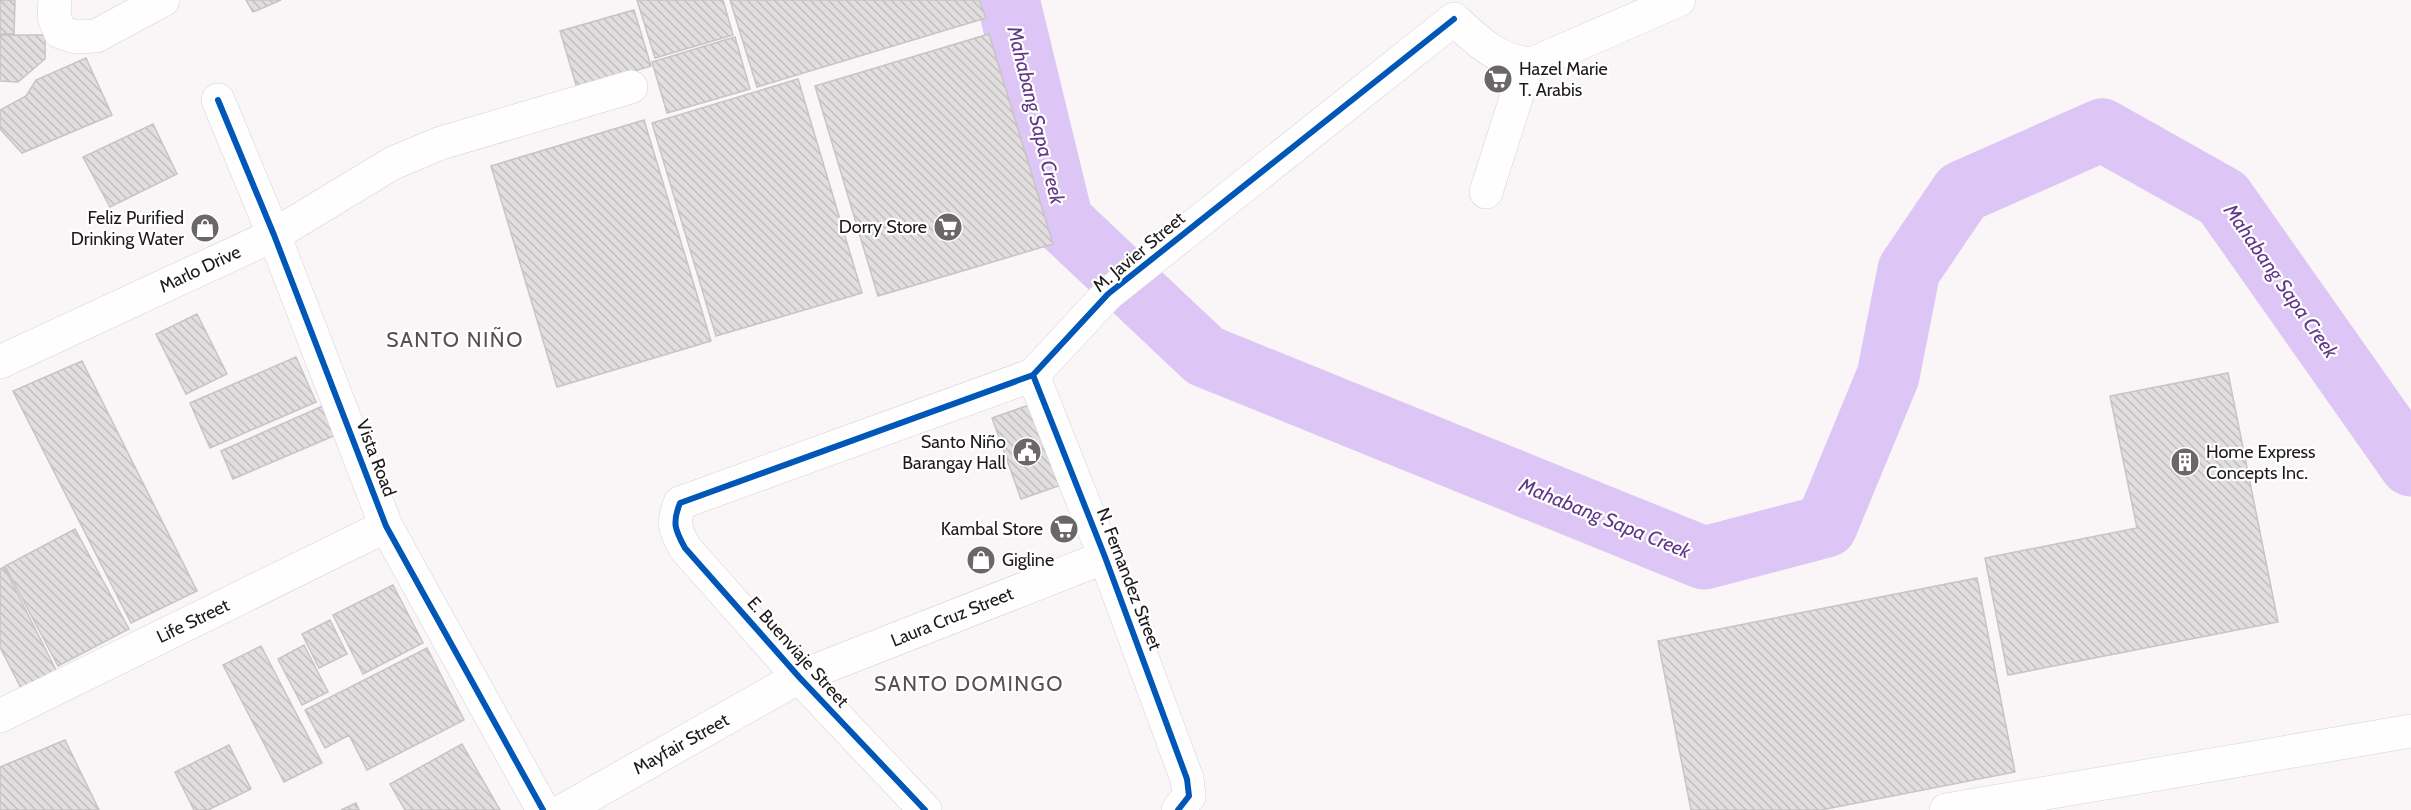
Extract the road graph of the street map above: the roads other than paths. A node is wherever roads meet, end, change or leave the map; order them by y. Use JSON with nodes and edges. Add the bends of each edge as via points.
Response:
{"nodes":[{"id":1,"x":55,"y":0,"type":"edge"},
{"id":2,"x":163,"y":0,"type":"edge"},
{"id":3,"x":1678,"y":0,"type":"edge"},
{"id":4,"x":1454,"y":9,"type":"edge"},
{"id":5,"x":1527,"y":64,"type":"junction"},
{"id":6,"x":631,"y":87,"type":"dead end"},
{"id":7,"x":218,"y":100,"type":"dead end"},
{"id":8,"x":1486,"y":192,"type":"dead end"},
{"id":9,"x":274,"y":235,"type":"junction"},
{"id":10,"x":0,"y":362,"type":"edge"},
{"id":11,"x":1033,"y":375,"type":"junction"},
{"id":12,"x":680,"y":503,"type":"joint"},
{"id":13,"x":386,"y":526,"type":"junction"},
{"id":14,"x":1105,"y":557,"type":"junction"},
{"id":15,"x":799,"y":678,"type":"junction"},
{"id":16,"x":0,"y":716,"type":"edge"},
{"id":17,"x":2411,"y":731,"type":"edge"},
{"id":18,"x":1184,"y":803,"type":"edge"},
{"id":19,"x":543,"y":810,"type":"edge"},
{"id":20,"x":564,"y":810,"type":"edge"},
{"id":21,"x":925,"y":810,"type":"edge"},
{"id":22,"x":1946,"y":810,"type":"edge"}],
"edges":[{"from":1,"to":2,"type":"street","via":[[54,17],[60,32],[76,38],[96,36]]},
{"from":3,"to":5,"type":"street"},
{"from":4,"to":5,"type":"street","via":[[1474,38],[1500,56]]},
{"from":4,"to":11,"type":"street","name":"M. Javier Street","via":[[1108,294]]},
{"from":5,"to":8,"type":"street"},
{"from":6,"to":9,"type":"street","name":"Marlo Drive","via":[[441,143],[393,163]]},
{"from":7,"to":9,"type":"street","name":"Vista Road"},
{"from":9,"to":10,"type":"street","name":"Marlo Drive"},
{"from":9,"to":13,"type":"street","name":"Vista Road"},
{"from":11,"to":12,"type":"street","name":"M. Javier Street"},
{"from":11,"to":14,"type":"street","name":"N. Fernandez Street"},
{"from":12,"to":15,"type":"street","name":"E. Buenviaje Street","via":[[675,530],[685,548]]},
{"from":13,"to":16,"type":"street","name":"Life Street"},
{"from":13,"to":19,"type":"street","name":"Vista Road"},
{"from":14,"to":15,"type":"street","name":"Laura Cruz Street"},
{"from":14,"to":18,"type":"street","name":"N. Fernandez Street","via":[[1187,779]]},
{"from":15,"to":20,"type":"street","name":"Mayfair Street"},
{"from":15,"to":21,"type":"street","name":"E. Buenviaje Street"},
{"from":17,"to":22,"type":"street"}]}
